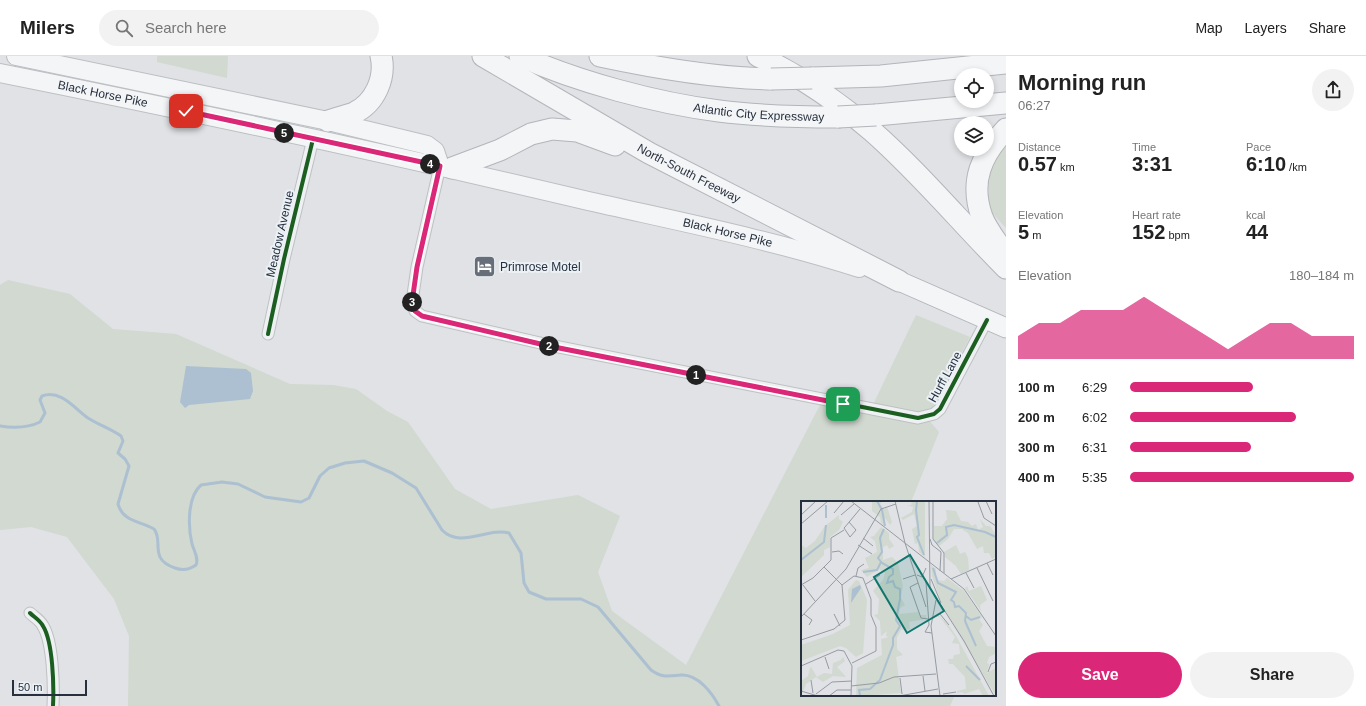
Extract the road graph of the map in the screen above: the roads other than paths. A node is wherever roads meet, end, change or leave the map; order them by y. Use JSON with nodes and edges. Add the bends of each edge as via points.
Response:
{"nodes":[{"id":1,"x":16,"y":56,"type":"edge"},
{"id":2,"x":381,"y":56,"type":"edge"},
{"id":3,"x":483,"y":56,"type":"edge"},
{"id":4,"x":520,"y":56,"type":"edge"},
{"id":5,"x":600,"y":56,"type":"edge"},
{"id":6,"x":758,"y":56,"type":"edge"},
{"id":7,"x":1006,"y":63,"type":"edge"},
{"id":8,"x":0,"y":73,"type":"edge"},
{"id":9,"x":126,"y":78,"type":"junction"},
{"id":10,"x":123,"y":97,"type":"junction"},
{"id":11,"x":1006,"y":103,"type":"edge"},
{"id":12,"x":274,"y":111,"type":"junction"},
{"id":13,"x":328,"y":122,"type":"junction"},
{"id":14,"x":269,"y":129,"type":"junction"},
{"id":15,"x":1006,"y":129,"type":"edge"},
{"id":16,"x":313,"y":139,"type":"junction"},
{"id":17,"x":446,"y":167,"type":"junction"},
{"id":18,"x":706,"y":183,"type":"junction"},
{"id":19,"x":1006,"y":256,"type":"edge"},
{"id":20,"x":1006,"y":268,"type":"edge"},
{"id":21,"x":899,"y":281,"type":"junction"},
{"id":22,"x":987,"y":320,"type":"junction"},
{"id":23,"x":1006,"y":328,"type":"edge"},
{"id":24,"x":268,"y":334,"type":"dead end"},
{"id":25,"x":30,"y":613,"type":"dead end"},
{"id":26,"x":53,"y":706,"type":"edge"}],
"edges":[{"from":1,"to":9,"type":"main road","name":"Black Horse Pike"},
{"from":2,"to":13,"type":"highway","via":[[382,76],[372,98],[364,107]]},
{"from":3,"to":18,"type":"highway","name":"North-South Freeway","via":[[649,153]]},
{"from":4,"to":11,"type":"highway","name":"Atlantic City Expressway","bridge":true,"via":[[579,78],[629,92],[720,111],[838,117]]},
{"from":5,"to":7,"type":"highway","bridge":true,"via":[[645,66],[738,79],[881,76]]},
{"from":6,"to":20,"type":"highway","via":[[786,69],[871,131]]},
{"from":8,"to":10,"type":"main road","name":"Black Horse Pike"},
{"from":9,"to":10,"type":"main road"},
{"from":9,"to":12,"type":"main road","name":"Black Horse Pike"},
{"from":10,"to":14,"type":"main road","name":"Black Horse Pike"},
{"from":12,"to":13,"type":"main road","name":"Black Horse Pike"},
{"from":12,"to":14,"type":"main road"},
{"from":13,"to":17,"type":"main road","name":"Black Horse Pike","via":[[427,145]]},
{"from":14,"to":16,"type":"main road","name":"Black Horse Pike"},
{"from":15,"to":19,"type":"highway","via":[[984,156],[977,181],[982,216]]},
{"from":16,"to":17,"type":"main road","name":"Black Horse Pike"},
{"from":16,"to":24,"type":"street","name":"Meadow Avenue"},
{"from":17,"to":18,"type":"highway","via":[[500,150],[531,134],[552,129],[577,131]]},
{"from":17,"to":21,"type":"main road","name":"Black Horse Pike","via":[[749,236]]},
{"from":17,"to":22,"type":"street","name":"Hurff Lane","via":[[417,267],[412,302],[415,311],[422,316],[557,347],[918,418],[934,414],[940,409]]},
{"from":18,"to":21,"type":"highway","name":"North-South Freeway"},
{"from":21,"to":22,"type":"highway","name":"Black Horse Pike"},
{"from":22,"to":23,"type":"highway","name":"Black Horse Pike"},
{"from":25,"to":26,"type":"street","via":[[46,632],[51,661]]}]}
